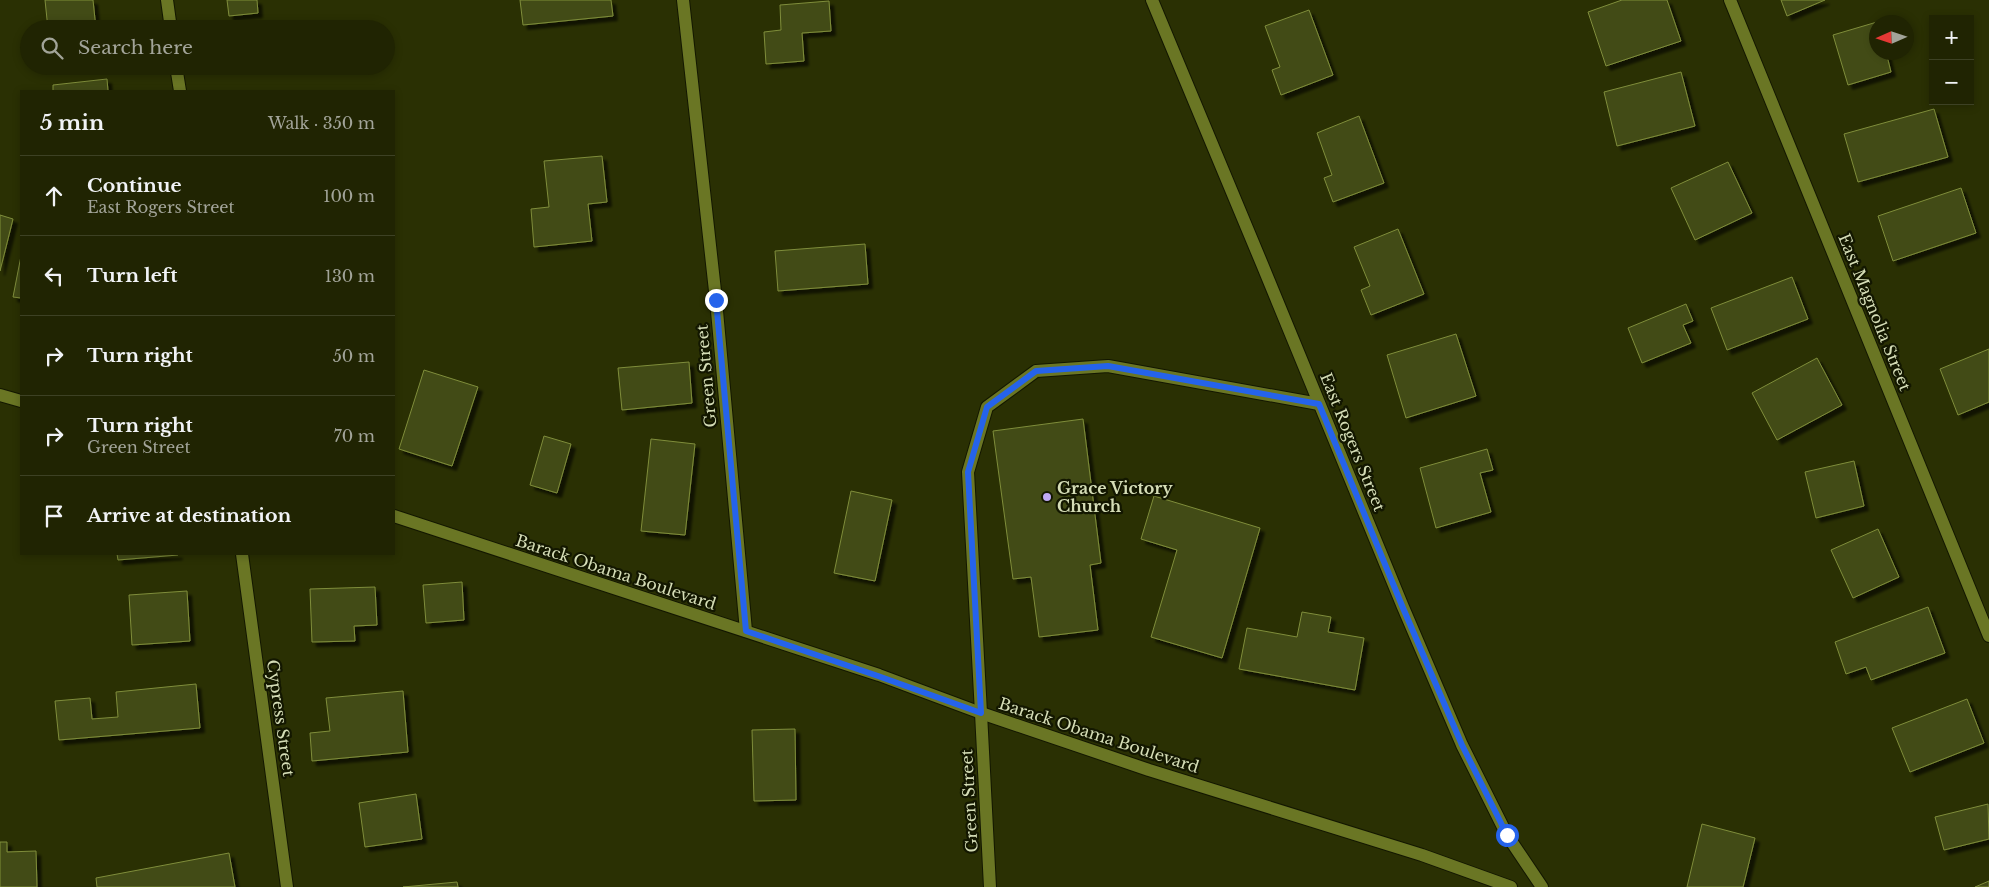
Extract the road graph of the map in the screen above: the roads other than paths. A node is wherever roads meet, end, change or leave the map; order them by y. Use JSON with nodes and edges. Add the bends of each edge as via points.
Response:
{"nodes":[{"id":1,"x":167,"y":0,"type":"edge"},
{"id":2,"x":683,"y":0,"type":"edge"},
{"id":3,"x":1152,"y":0,"type":"edge"},
{"id":4,"x":1730,"y":0,"type":"edge"},
{"id":5,"x":170,"y":20,"type":"edge"},
{"id":6,"x":177,"y":75,"type":"edge"},
{"id":7,"x":180,"y":90,"type":"edge"},
{"id":8,"x":0,"y":395,"type":"edge"},
{"id":9,"x":20,"y":401,"type":"edge"},
{"id":10,"x":1319,"y":404,"type":"junction"},
{"id":11,"x":395,"y":516,"type":"edge"},
{"id":12,"x":242,"y":555,"type":"edge"},
{"id":13,"x":746,"y":631,"type":"junction"},
{"id":14,"x":1989,"y":636,"type":"edge"},
{"id":15,"x":981,"y":713,"type":"junction"},
{"id":16,"x":287,"y":887,"type":"edge"},
{"id":17,"x":990,"y":887,"type":"edge"},
{"id":18,"x":1511,"y":887,"type":"edge"},
{"id":19,"x":1542,"y":887,"type":"edge"}],
"edges":[{"from":1,"to":5,"type":"street"},
{"from":2,"to":13,"type":"street","name":"Green Street","via":[[716,300]]},
{"from":3,"to":10,"type":"street","name":"East Rogers Street"},
{"from":4,"to":14,"type":"street","name":"East Magnolia Street"},
{"from":6,"to":7,"type":"street"},
{"from":8,"to":9,"type":"street"},
{"from":10,"to":15,"type":"street","name":"Green Street","via":[[1108,366],[1036,371],[987,407],[968,472]]},
{"from":10,"to":19,"type":"street","name":"East Rogers Street","via":[[1462,745],[1507,835]]},
{"from":11,"to":13,"type":"street","name":"Barack Obama Boulevard"},
{"from":12,"to":16,"type":"street","name":"Cypress Street"},
{"from":13,"to":15,"type":"street","name":"Barack Obama Boulevard"},
{"from":15,"to":17,"type":"street","name":"Green Street"},
{"from":15,"to":18,"type":"street","name":"Barack Obama Boulevard","via":[[1149,770],[1422,855]]}]}
